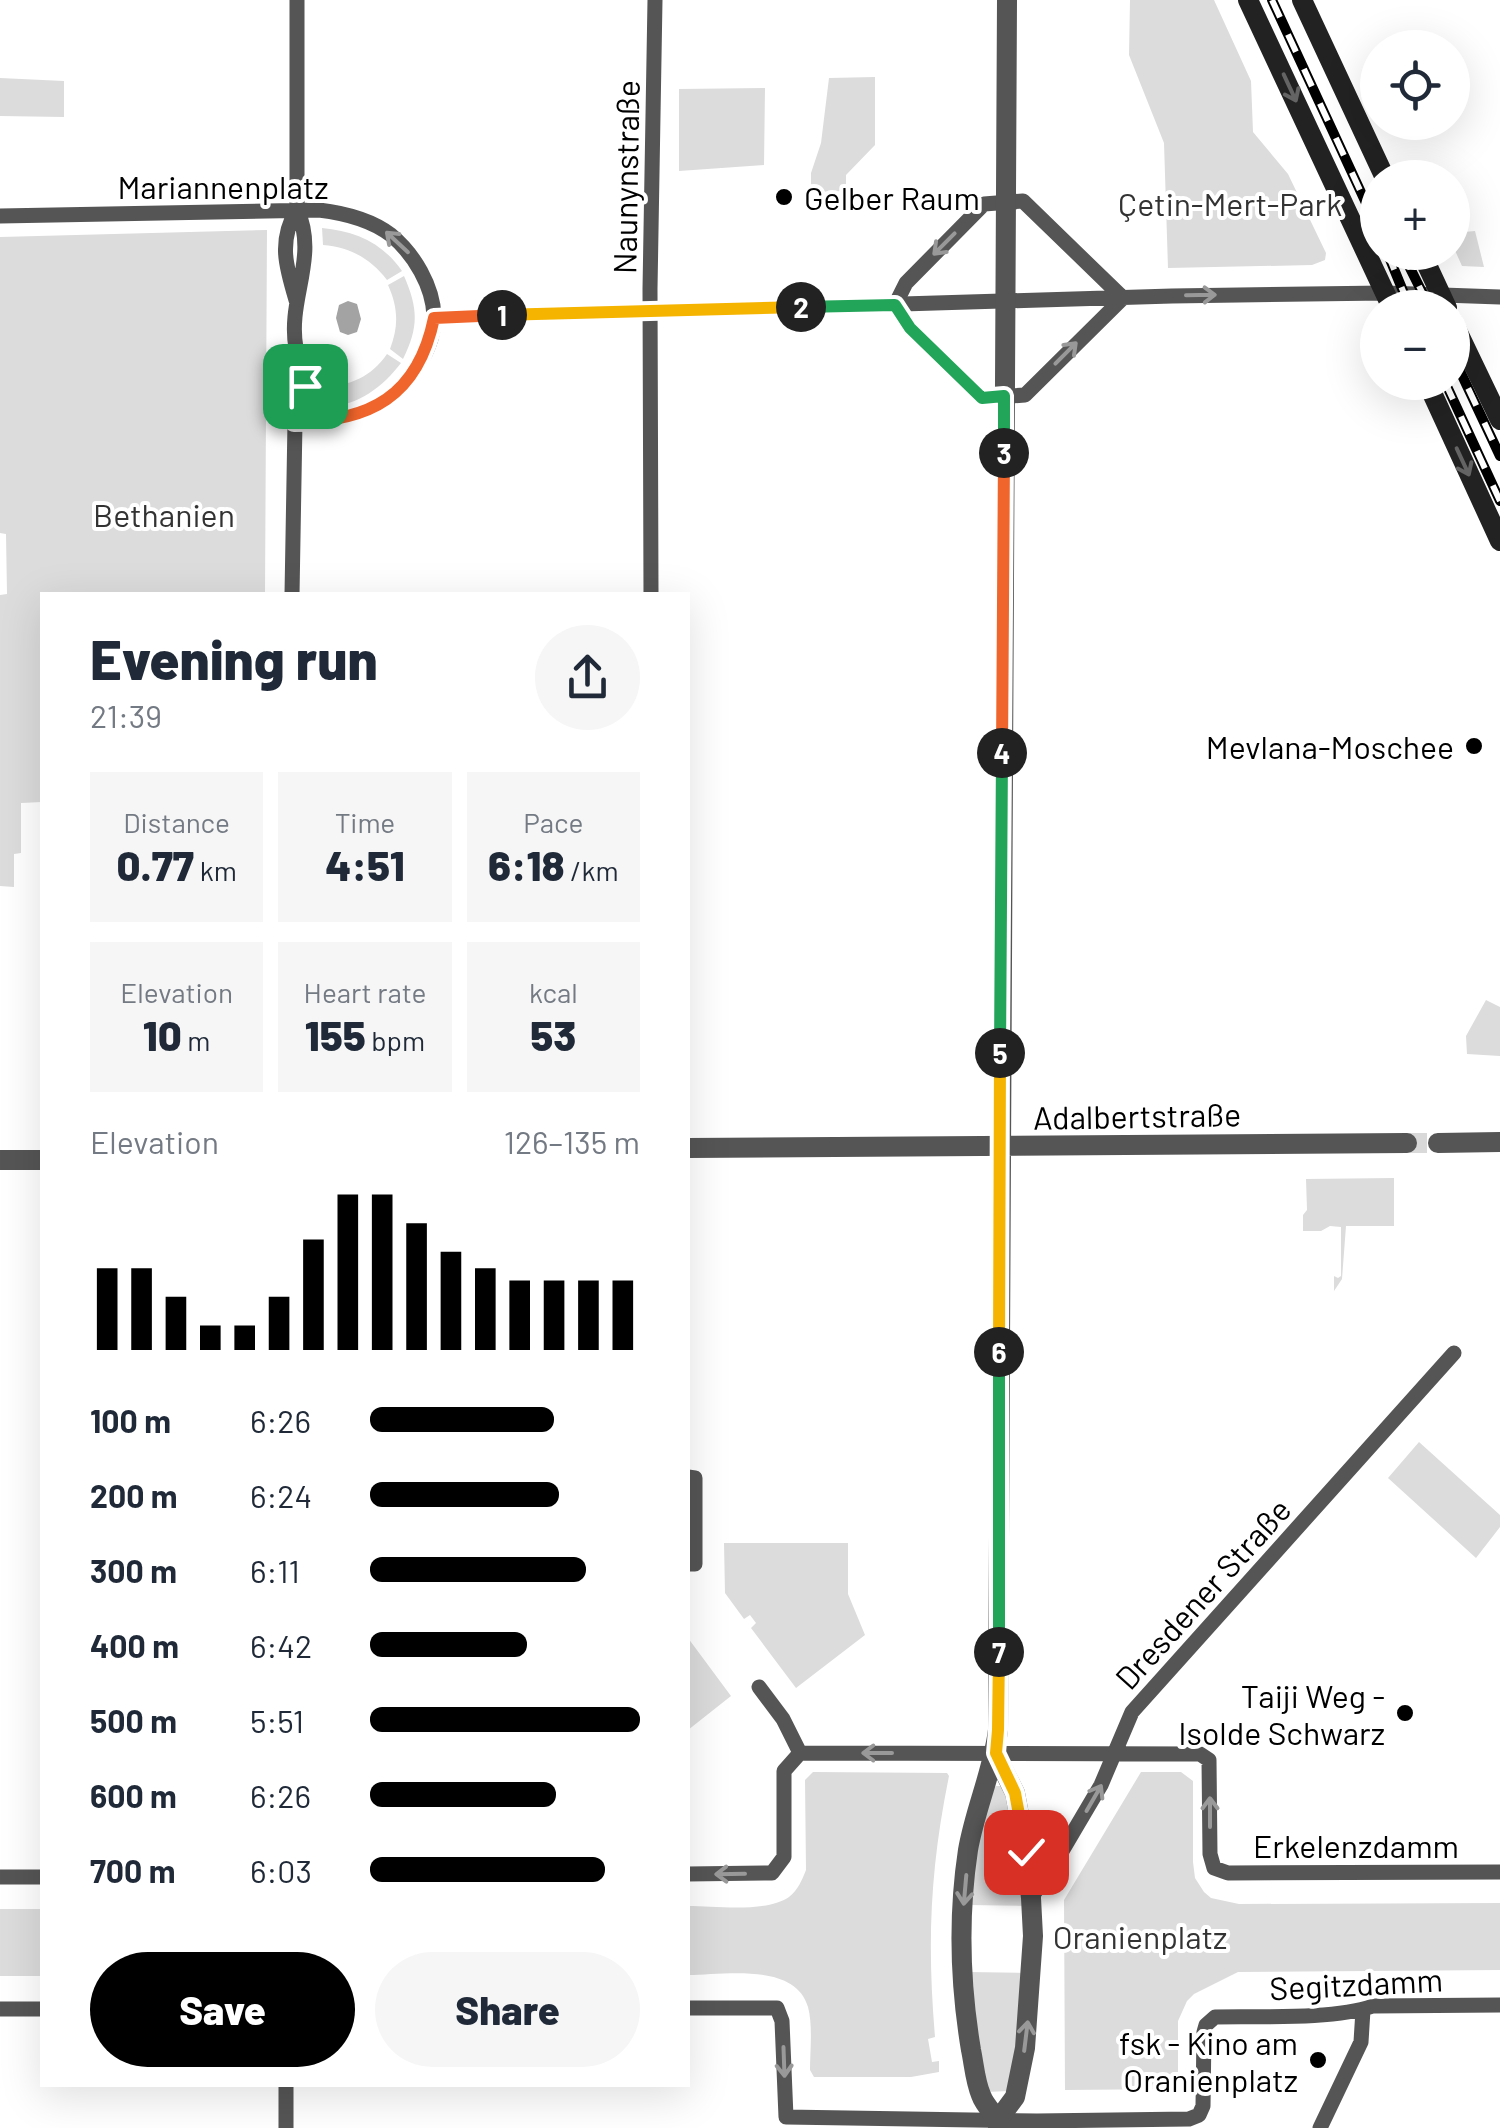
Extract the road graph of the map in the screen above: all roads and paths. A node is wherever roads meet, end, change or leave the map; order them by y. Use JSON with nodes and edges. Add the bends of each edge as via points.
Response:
{"nodes":[{"id":1,"x":297,"y":0,"type":"edge"},
{"id":2,"x":655,"y":0,"type":"edge"},
{"id":3,"x":1007,"y":0,"type":"edge"},
{"id":4,"x":1248,"y":0,"type":"edge"},
{"id":5,"x":1302,"y":0,"type":"edge"},
{"id":6,"x":1377,"y":160,"type":"edge"},
{"id":7,"x":1006,"y":202,"type":"junction"},
{"id":8,"x":297,"y":209,"type":"junction"},
{"id":9,"x":0,"y":216,"type":"edge"},
{"id":10,"x":1384,"y":290,"type":"edge"},
{"id":11,"x":1500,"y":297,"type":"edge"},
{"id":12,"x":1123,"y":298,"type":"junction"},
{"id":13,"x":1470,"y":299,"type":"edge"},
{"id":14,"x":1360,"y":300,"type":"edge"},
{"id":15,"x":1004,"y":302,"type":"junction"},
{"id":16,"x":895,"y":305,"type":"junction"},
{"id":17,"x":650,"y":311,"type":"junction"},
{"id":18,"x":434,"y":318,"type":"junction"},
{"id":19,"x":1470,"y":358,"type":"edge"},
{"id":20,"x":1004,"y":396,"type":"junction"},
{"id":21,"x":1435,"y":400,"type":"edge"},
{"id":22,"x":1500,"y":420,"type":"edge"},
{"id":23,"x":294,"y":422,"type":"junction"},
{"id":24,"x":1500,"y":541,"type":"edge"},
{"id":25,"x":292,"y":592,"type":"edge"},
{"id":26,"x":651,"y":592,"type":"edge"},
{"id":27,"x":1500,"y":1142,"type":"edge"},
{"id":28,"x":1407,"y":1143,"type":"tunnel mouth"},
{"id":29,"x":1438,"y":1143,"type":"tunnel mouth"},
{"id":30,"x":1000,"y":1146,"type":"junction"},
{"id":31,"x":690,"y":1148,"type":"edge"},
{"id":32,"x":0,"y":1160,"type":"edge"},
{"id":33,"x":40,"y":1160,"type":"edge"},
{"id":34,"x":1454,"y":1353,"type":"dead end"},
{"id":35,"x":690,"y":1477,"type":"edge"},
{"id":36,"x":690,"y":1564,"type":"edge"},
{"id":37,"x":759,"y":1687,"type":"dead end"},
{"id":38,"x":800,"y":1753,"type":"junction"},
{"id":39,"x":996,"y":1753,"type":"junction"},
{"id":40,"x":1114,"y":1755,"type":"junction"},
{"id":41,"x":1500,"y":1872,"type":"edge"},
{"id":42,"x":690,"y":1874,"type":"edge"},
{"id":43,"x":40,"y":1877,"type":"edge"},
{"id":44,"x":0,"y":1878,"type":"edge"},
{"id":45,"x":1031,"y":1898,"type":"junction"},
{"id":46,"x":1500,"y":2005,"type":"edge"},
{"id":47,"x":690,"y":2008,"type":"edge"},
{"id":48,"x":0,"y":2009,"type":"edge"},
{"id":49,"x":40,"y":2009,"type":"edge"},
{"id":50,"x":1363,"y":2010,"type":"junction"},
{"id":51,"x":286,"y":2087,"type":"edge"},
{"id":52,"x":786,"y":2117,"type":"junction"},
{"id":53,"x":998,"y":2124,"type":"edge"},
{"id":54,"x":286,"y":2128,"type":"edge"},
{"id":55,"x":769,"y":2128,"type":"edge"},
{"id":56,"x":1320,"y":2128,"type":"edge"}],
"edges":[{"from":1,"to":8,"type":"street"},
{"from":2,"to":17,"type":"street","name":"Naunynstraße"},
{"from":3,"to":7,"type":"street"},
{"from":4,"to":10,"type":"main road","one_way":true},
{"from":5,"to":6,"type":"main road"},
{"from":7,"to":12,"type":"street","via":[[1023,201]]},
{"from":7,"to":15,"type":"street"},
{"from":7,"to":16,"type":"street","one_way":true,"via":[[984,204],[906,282]]},
{"from":8,"to":9,"type":"street","name":"Mariannenplatz"},
{"from":18,"to":8,"type":"street","name":"Mariannenplatz","one_way":true,"via":[[417,265],[392,236],[350,216]]},
{"from":8,"to":23,"type":"street","via":[[305,228],[296,300],[304,407]]},
{"from":11,"to":13,"type":"street"},
{"from":12,"to":14,"type":"street","one_way":true},
{"from":12,"to":15,"type":"street"},
{"from":20,"to":12,"type":"street","one_way":true,"via":[[1025,395]]},
{"from":15,"to":16,"type":"street"},
{"from":15,"to":20,"type":"street"},
{"from":16,"to":17,"type":"street"},
{"from":16,"to":20,"type":"street","via":[[982,398]]},
{"from":17,"to":18,"type":"street"},
{"from":17,"to":26,"type":"street","name":"Naunynstraße"},
{"from":18,"to":23,"type":"street","via":[[424,354],[394,394],[334,421]]},
{"from":19,"to":22,"type":"main road"},
{"from":20,"to":30,"type":"street"},
{"from":21,"to":24,"type":"main road","one_way":true},
{"from":23,"to":25,"type":"street"},
{"from":27,"to":29,"type":"street"},
{"from":28,"to":30,"type":"street","name":"Adalbertstraße"},
{"from":30,"to":31,"type":"street","name":"Adalbertstraße"},
{"from":30,"to":39,"type":"street"},
{"from":32,"to":33,"type":"street"},
{"from":34,"to":40,"type":"street","name":"Dresdener Straße","via":[[1132,1712]]},
{"from":35,"to":36,"type":"street"},
{"from":37,"to":38,"type":"street"},
{"from":39,"to":38,"type":"street","one_way":true},
{"from":38,"to":42,"type":"street","one_way":true,"via":[[784,1771],[784,1857],[772,1873]]},
{"from":39,"to":40,"type":"street"},
{"from":39,"to":45,"type":"street","via":[[1015,1793]]},
{"from":39,"to":53,"type":"street","one_way":true,"via":[[968,1850],[962,1943],[974,2065],[982,2098]]},
{"from":41,"to":40,"type":"street","name":"Erkelenzdamm","one_way":true,"via":[[1228,1873],[1214,1868],[1210,1854],[1207,1756]]},
{"from":45,"to":40,"type":"street","name":"Dresdener Straße","one_way":true},
{"from":43,"to":44,"type":"street"},
{"from":53,"to":45,"type":"street","one_way":true,"via":[[1015,2097],[1025,2048]]},
{"from":46,"to":50,"type":"street","name":"Segitzdamm"},
{"from":47,"to":52,"type":"street","one_way":true,"via":[[777,2008]]},
{"from":48,"to":49,"type":"street"},
{"from":50,"to":53,"type":"street","name":"Segitzdamm","via":[[1214,2016],[1204,2032],[1203,2106],[1189,2119]]},
{"from":50,"to":56,"type":"street","via":[[1361,2042]]},
{"from":51,"to":54,"type":"street"},
{"from":52,"to":53,"type":"street"},
{"from":52,"to":55,"type":"street"}]}
